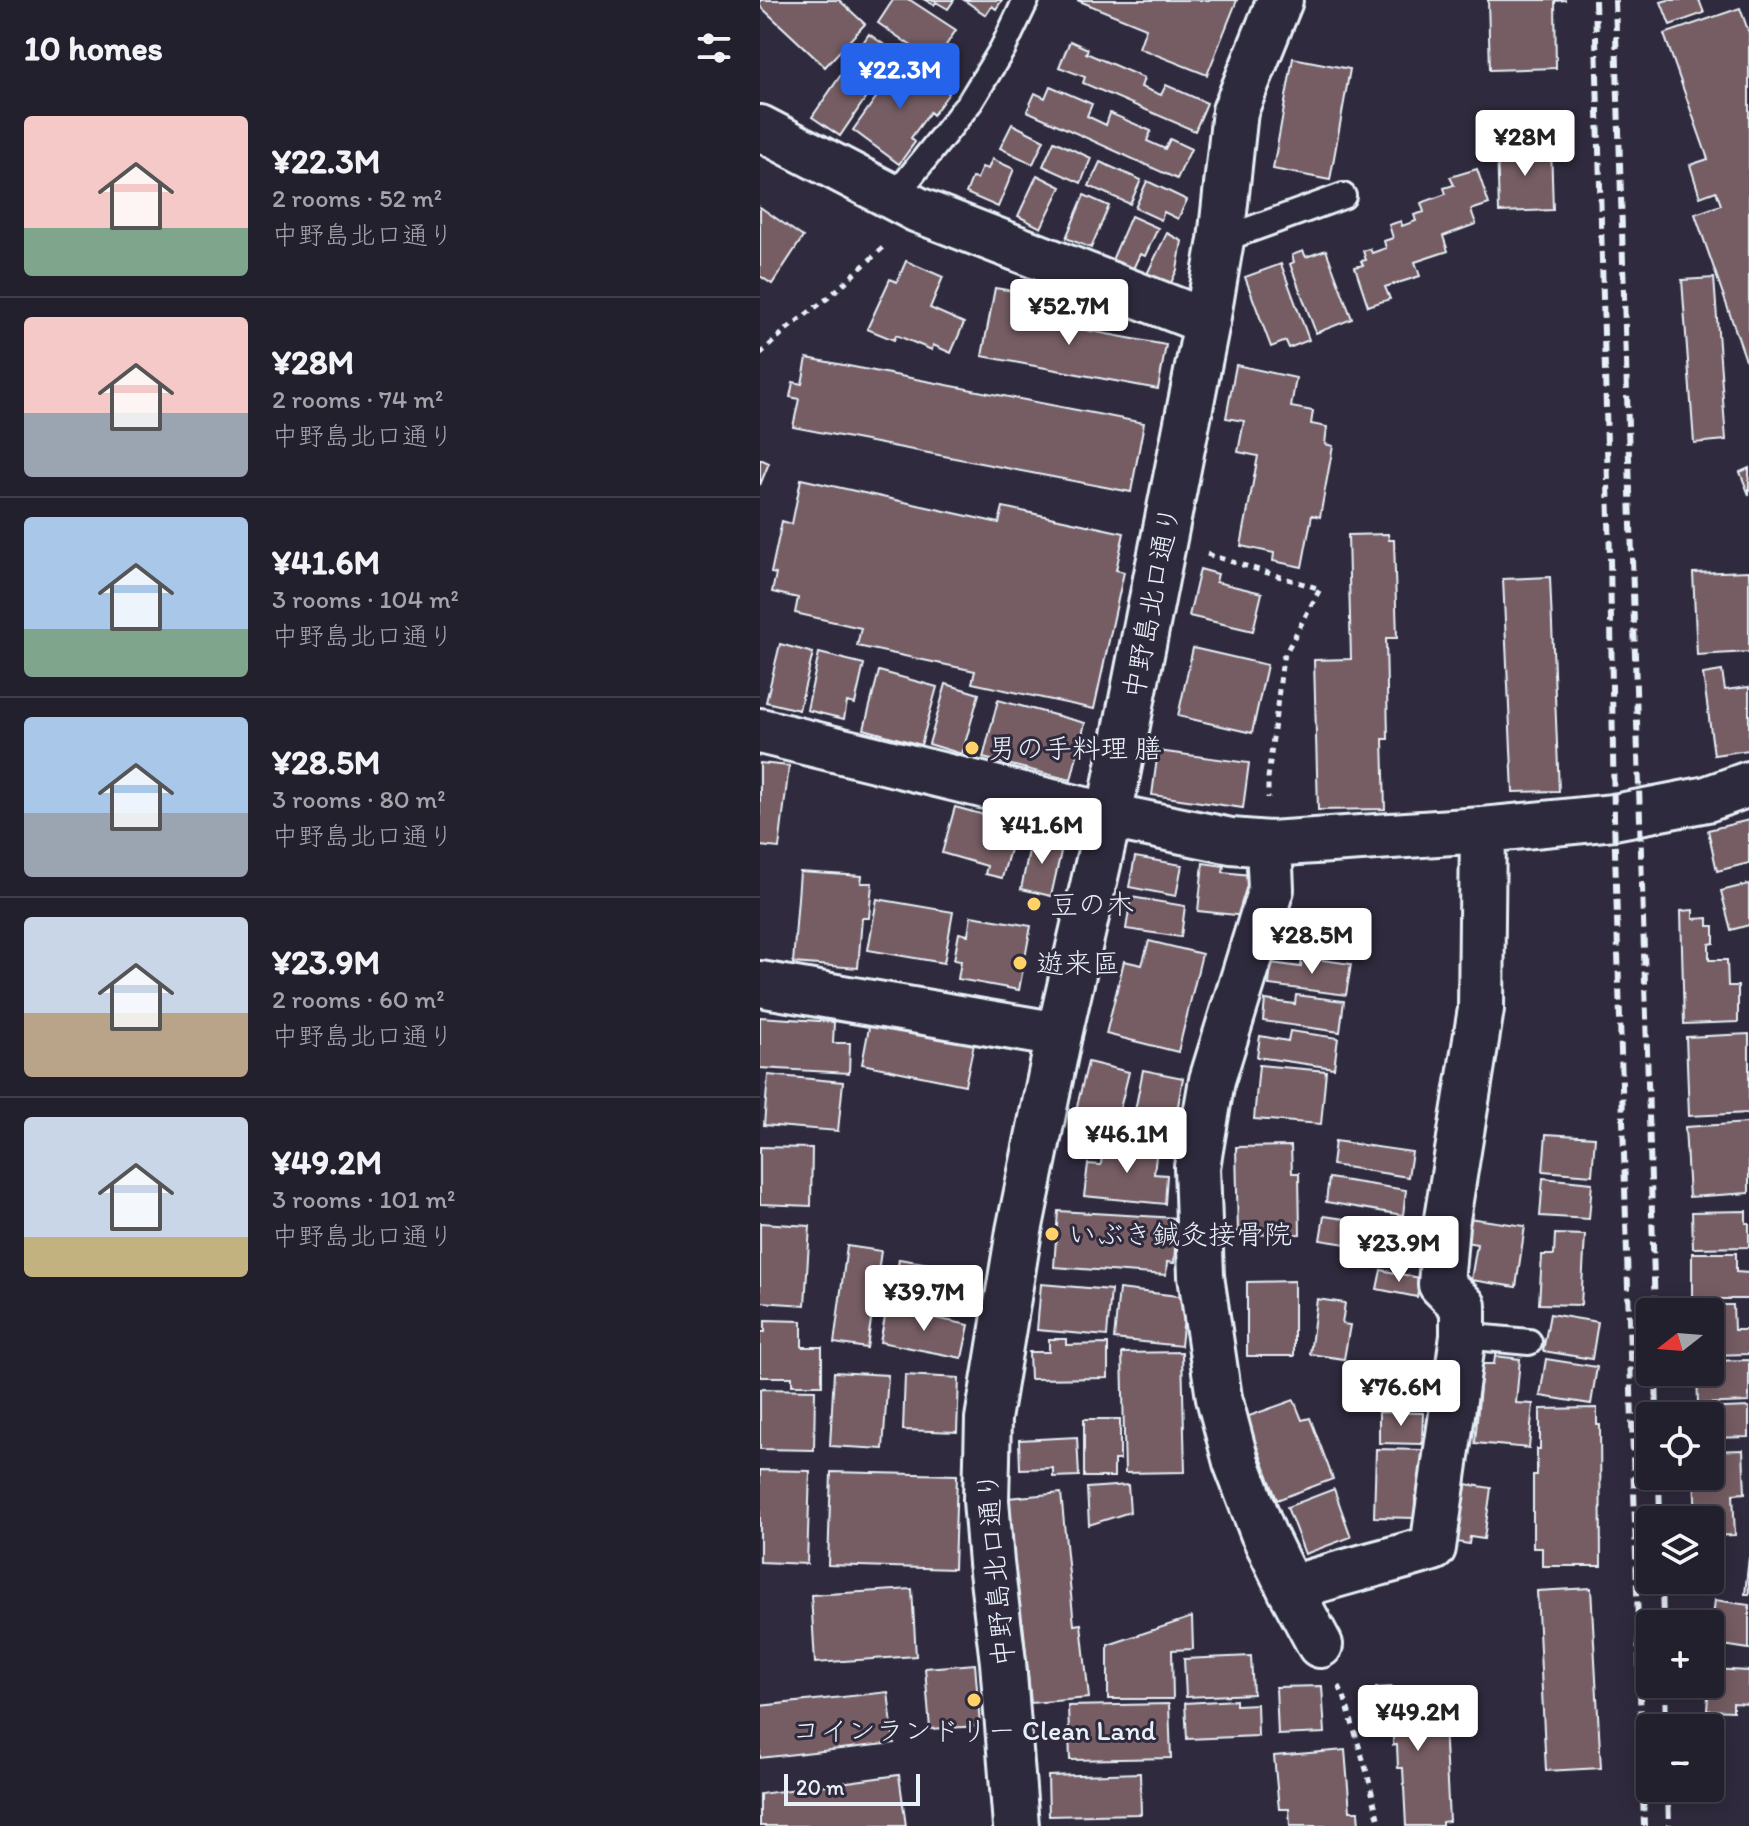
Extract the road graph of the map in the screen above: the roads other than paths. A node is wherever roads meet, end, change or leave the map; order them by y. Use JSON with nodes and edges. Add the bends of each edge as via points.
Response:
{"nodes":[{"id":1,"x":1026,"y":0,"type":"edge"},
{"id":2,"x":1280,"y":0,"type":"edge"},
{"id":3,"x":760,"y":128,"type":"edge"},
{"id":4,"x":1343,"y":196,"type":"dead end"},
{"id":5,"x":894,"y":197,"type":"junction"},
{"id":6,"x":1221,"y":240,"type":"junction"},
{"id":7,"x":1207,"y":322,"type":"junction"},
{"id":8,"x":760,"y":731,"type":"edge"},
{"id":9,"x":1749,"y":784,"type":"edge"},
{"id":10,"x":1109,"y":816,"type":"junction"},
{"id":11,"x":1483,"y":830,"type":"junction"},
{"id":12,"x":1269,"y":844,"type":"junction"},
{"id":13,"x":760,"y":984,"type":"edge"},
{"id":14,"x":1059,"y":1035,"type":"junction"},
{"id":15,"x":1463,"y":1336,"type":"junction"},
{"id":16,"x":1529,"y":1342,"type":"dead end"},
{"id":17,"x":1290,"y":1589,"type":"junction"},
{"id":18,"x":1320,"y":1645,"type":"road end"},
{"id":19,"x":1016,"y":1826,"type":"edge"}],
"edges":[{"from":1,"to":5,"type":"lane","via":[[970,102]]},
{"from":2,"to":6,"type":"street","name":"中野島北口通り","via":[[1235,111]]},
{"from":3,"to":5,"type":"street"},
{"from":4,"to":6,"type":"lane"},
{"from":5,"to":7,"type":"street"},
{"from":6,"to":7,"type":"street","name":"中野島北口通り"},
{"from":7,"to":10,"type":"street","name":"中野島北口通り"},
{"from":8,"to":10,"type":"street"},
{"from":9,"to":11,"type":"street","via":[[1641,813]]},
{"from":10,"to":12,"type":"street"},
{"from":10,"to":14,"type":"street","name":"中野島北口通り"},
{"from":11,"to":12,"type":"street"},
{"from":11,"to":15,"type":"street","via":[[1481,1009],[1441,1284],[1463,1306]]},
{"from":12,"to":17,"type":"street","via":[[1271,889],[1212,1080],[1197,1167],[1201,1276],[1219,1398],[1236,1462]]},
{"from":13,"to":14,"type":"street"},
{"from":14,"to":19,"type":"street","name":"中野島北口通り","via":[[988,1419],[986,1500]]},
{"from":15,"to":16,"type":"lane"},
{"from":15,"to":17,"type":"street","via":[[1433,1548]]},
{"from":17,"to":18,"type":"street"}]}
